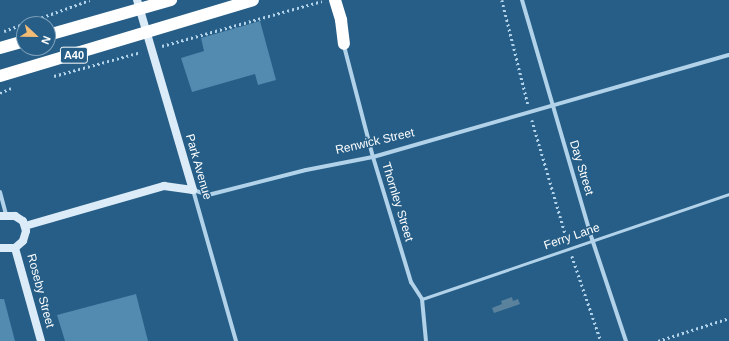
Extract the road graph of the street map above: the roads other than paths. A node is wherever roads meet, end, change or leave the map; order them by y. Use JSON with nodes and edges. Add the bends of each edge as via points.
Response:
{"nodes":[{"id":1,"x":171,"y":0,"type":"edge"},
{"id":2,"x":254,"y":0,"type":"edge"},
{"id":3,"x":335,"y":0,"type":"edge"},
{"id":4,"x":522,"y":0,"type":"edge"},
{"id":5,"x":139,"y":4,"type":"edge"},
{"id":6,"x":56,"y":31,"type":"edge"},
{"id":7,"x":147,"y":33,"type":"junction"},
{"id":8,"x":16,"y":43,"type":"edge"},
{"id":9,"x":344,"y":44,"type":"joint"},
{"id":10,"x":0,"y":48,"type":"edge"},
{"id":11,"x":729,"y":55,"type":"edge"},
{"id":12,"x":0,"y":76,"type":"edge"},
{"id":13,"x":552,"y":108,"type":"junction"},
{"id":14,"x":373,"y":157,"type":"junction"},
{"id":15,"x":193,"y":190,"type":"junction"},
{"id":16,"x":0,"y":192,"type":"edge"},
{"id":17,"x":729,"y":194,"type":"edge"},
{"id":18,"x":3,"y":215,"type":"edge"},
{"id":19,"x":25,"y":226,"type":"junction"},
{"id":20,"x":592,"y":240,"type":"junction"},
{"id":21,"x":0,"y":248,"type":"edge"},
{"id":22,"x":16,"y":248,"type":"junction"},
{"id":23,"x":422,"y":299,"type":"junction"},
{"id":24,"x":41,"y":341,"type":"edge"},
{"id":25,"x":236,"y":341,"type":"edge"},
{"id":26,"x":426,"y":341,"type":"edge"},
{"id":27,"x":626,"y":341,"type":"edge"}],
"edges":[{"from":1,"to":5,"type":"highway","number":"A40"},
{"from":2,"to":7,"type":"highway","number":"A40"},
{"from":3,"to":9,"type":"highway"},
{"from":4,"to":13,"type":"street","name":"Day Street"},
{"from":5,"to":6,"type":"highway","number":"A40"},
{"from":5,"to":7,"type":"street","name":"Park Avenue"},
{"from":7,"to":12,"type":"highway","number":"A40"},
{"from":7,"to":15,"type":"street","name":"Park Avenue"},
{"from":8,"to":10,"type":"highway"},
{"from":9,"to":14,"type":"street","name":"Thornley Street"},
{"from":11,"to":13,"type":"street","name":"Renwick Street"},
{"from":13,"to":14,"type":"street","name":"Renwick Street"},
{"from":13,"to":20,"type":"street","name":"Day Street"},
{"from":14,"to":15,"type":"street","name":"Renwick Street","via":[[306,170],[208,195]]},
{"from":14,"to":23,"type":"street","name":"Thornley Street","via":[[411,282]]},
{"from":15,"to":19,"type":"street","name":"Renwick Street","via":[[164,186]]},
{"from":15,"to":25,"type":"street","name":"Park Avenue"},
{"from":16,"to":18,"type":"street"},
{"from":17,"to":20,"type":"lane","name":"Ferry Lane"},
{"from":18,"to":19,"type":"street","via":[[16,216]]},
{"from":19,"to":22,"type":"street","via":[[26,236]]},
{"from":20,"to":23,"type":"lane","name":"Ferry Lane"},
{"from":20,"to":27,"type":"street","name":"Day Street"},
{"from":21,"to":22,"type":"street"},
{"from":22,"to":24,"type":"street","name":"Roseby Street"},
{"from":23,"to":26,"type":"street","name":"Thornley Street"}]}
